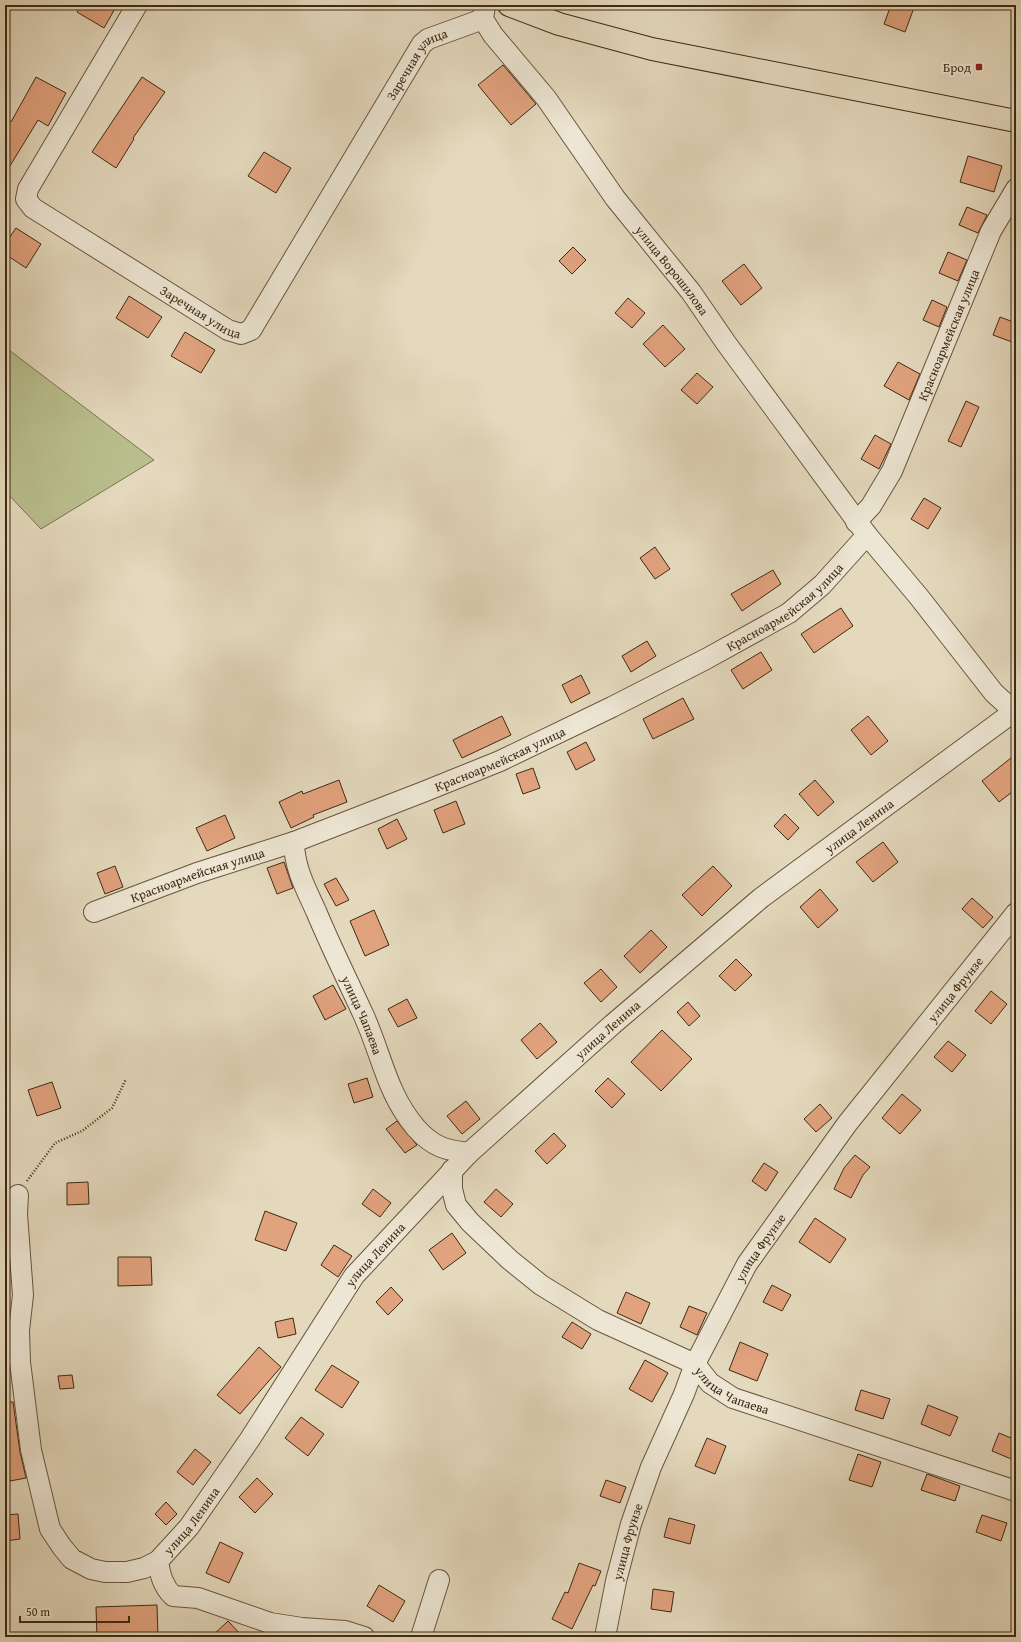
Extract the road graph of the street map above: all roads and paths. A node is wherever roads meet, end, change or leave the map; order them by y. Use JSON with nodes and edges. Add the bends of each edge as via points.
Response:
{"nodes":[{"id":1,"x":137,"y":5,"type":"edge"},
{"id":2,"x":509,"y":5,"type":"edge"},
{"id":3,"x":484,"y":12,"type":"edge"},
{"id":4,"x":1016,"y":121,"type":"edge"},
{"id":5,"x":1016,"y":189,"type":"edge"},
{"id":6,"x":862,"y":528,"type":"junction"},
{"id":7,"x":1015,"y":711,"type":"edge"},
{"id":8,"x":294,"y":842,"type":"junction"},
{"id":9,"x":94,"y":912,"type":"dead end"},
{"id":10,"x":1016,"y":913,"type":"edge"},
{"id":11,"x":126,"y":1079,"type":"dead end"},
{"id":12,"x":469,"y":1153,"type":"junction"},
{"id":13,"x":452,"y":1170,"type":"junction"},
{"id":14,"x":18,"y":1195,"type":"joint"},
{"id":15,"x":695,"y":1364,"type":"junction"},
{"id":16,"x":1016,"y":1492,"type":"edge"},
{"id":17,"x":158,"y":1561,"type":"junction"},
{"id":18,"x":439,"y":1580,"type":"dead end"},
{"id":19,"x":364,"y":1637,"type":"edge"},
{"id":20,"x":421,"y":1637,"type":"edge"},
{"id":21,"x":605,"y":1637,"type":"edge"}],
"edges":[{"from":1,"to":3,"type":"street","name":"Заречная улица","via":[[28,189],[26,199],[33,208],[53,221],[228,330],[241,334],[252,330],[422,44]]},
{"from":2,"to":4,"type":"main road","via":[[559,24],[652,49]]},
{"from":3,"to":6,"type":"street","name":"улица Ворошилова","via":[[494,35],[546,98],[615,198],[691,292],[730,350]]},
{"from":5,"to":6,"type":"street","name":"Красноармейская улица","via":[[991,231],[892,471],[871,506]]},
{"from":6,"to":7,"type":"street","name":"улица Ворошилова","via":[[994,693]]},
{"from":6,"to":8,"type":"street","name":"Красноармейская улица","via":[[839,568],[806,600],[706,659],[612,708],[500,761]]},
{"from":7,"to":12,"type":"street","name":"улица Ленина","via":[[761,898],[613,1024]]},
{"from":8,"to":9,"type":"street","name":"Красноармейская улица","via":[[198,873]]},
{"from":8,"to":12,"type":"street","name":"улица Чапаева","via":[[294,856],[304,884],[364,1017],[397,1103],[432,1144],[449,1151]]},
{"from":10,"to":15,"type":"street","name":"улица Фрунзе","via":[[847,1124],[785,1208],[747,1264]]},
{"from":11,"to":14,"type":"path","via":[[112,1108],[82,1131],[55,1143]]},
{"from":12,"to":13,"type":"street","name":"улица Ленина"},
{"from":13,"to":15,"type":"street","name":"улица Чапаева","via":[[452,1189],[456,1205],[510,1260],[541,1285],[598,1320]]},
{"from":13,"to":17,"type":"street","name":"улица Ленина","via":[[354,1276],[250,1439],[188,1527]]},
{"from":14,"to":17,"type":"street","name":"улица Ленина","via":[[23,1295],[19,1330],[20,1362],[31,1450],[50,1529],[72,1559],[91,1569],[126,1572],[144,1568]]},
{"from":15,"to":16,"type":"street","name":"улица Чапаева","via":[[710,1383],[733,1398]]},
{"from":15,"to":21,"type":"street","name":"улица Фрунзе","via":[[651,1467],[631,1524]]},
{"from":17,"to":19,"type":"street","via":[[160,1576],[166,1589],[173,1596],[198,1598],[270,1623],[345,1631]]},
{"from":18,"to":20,"type":"street"}]}
